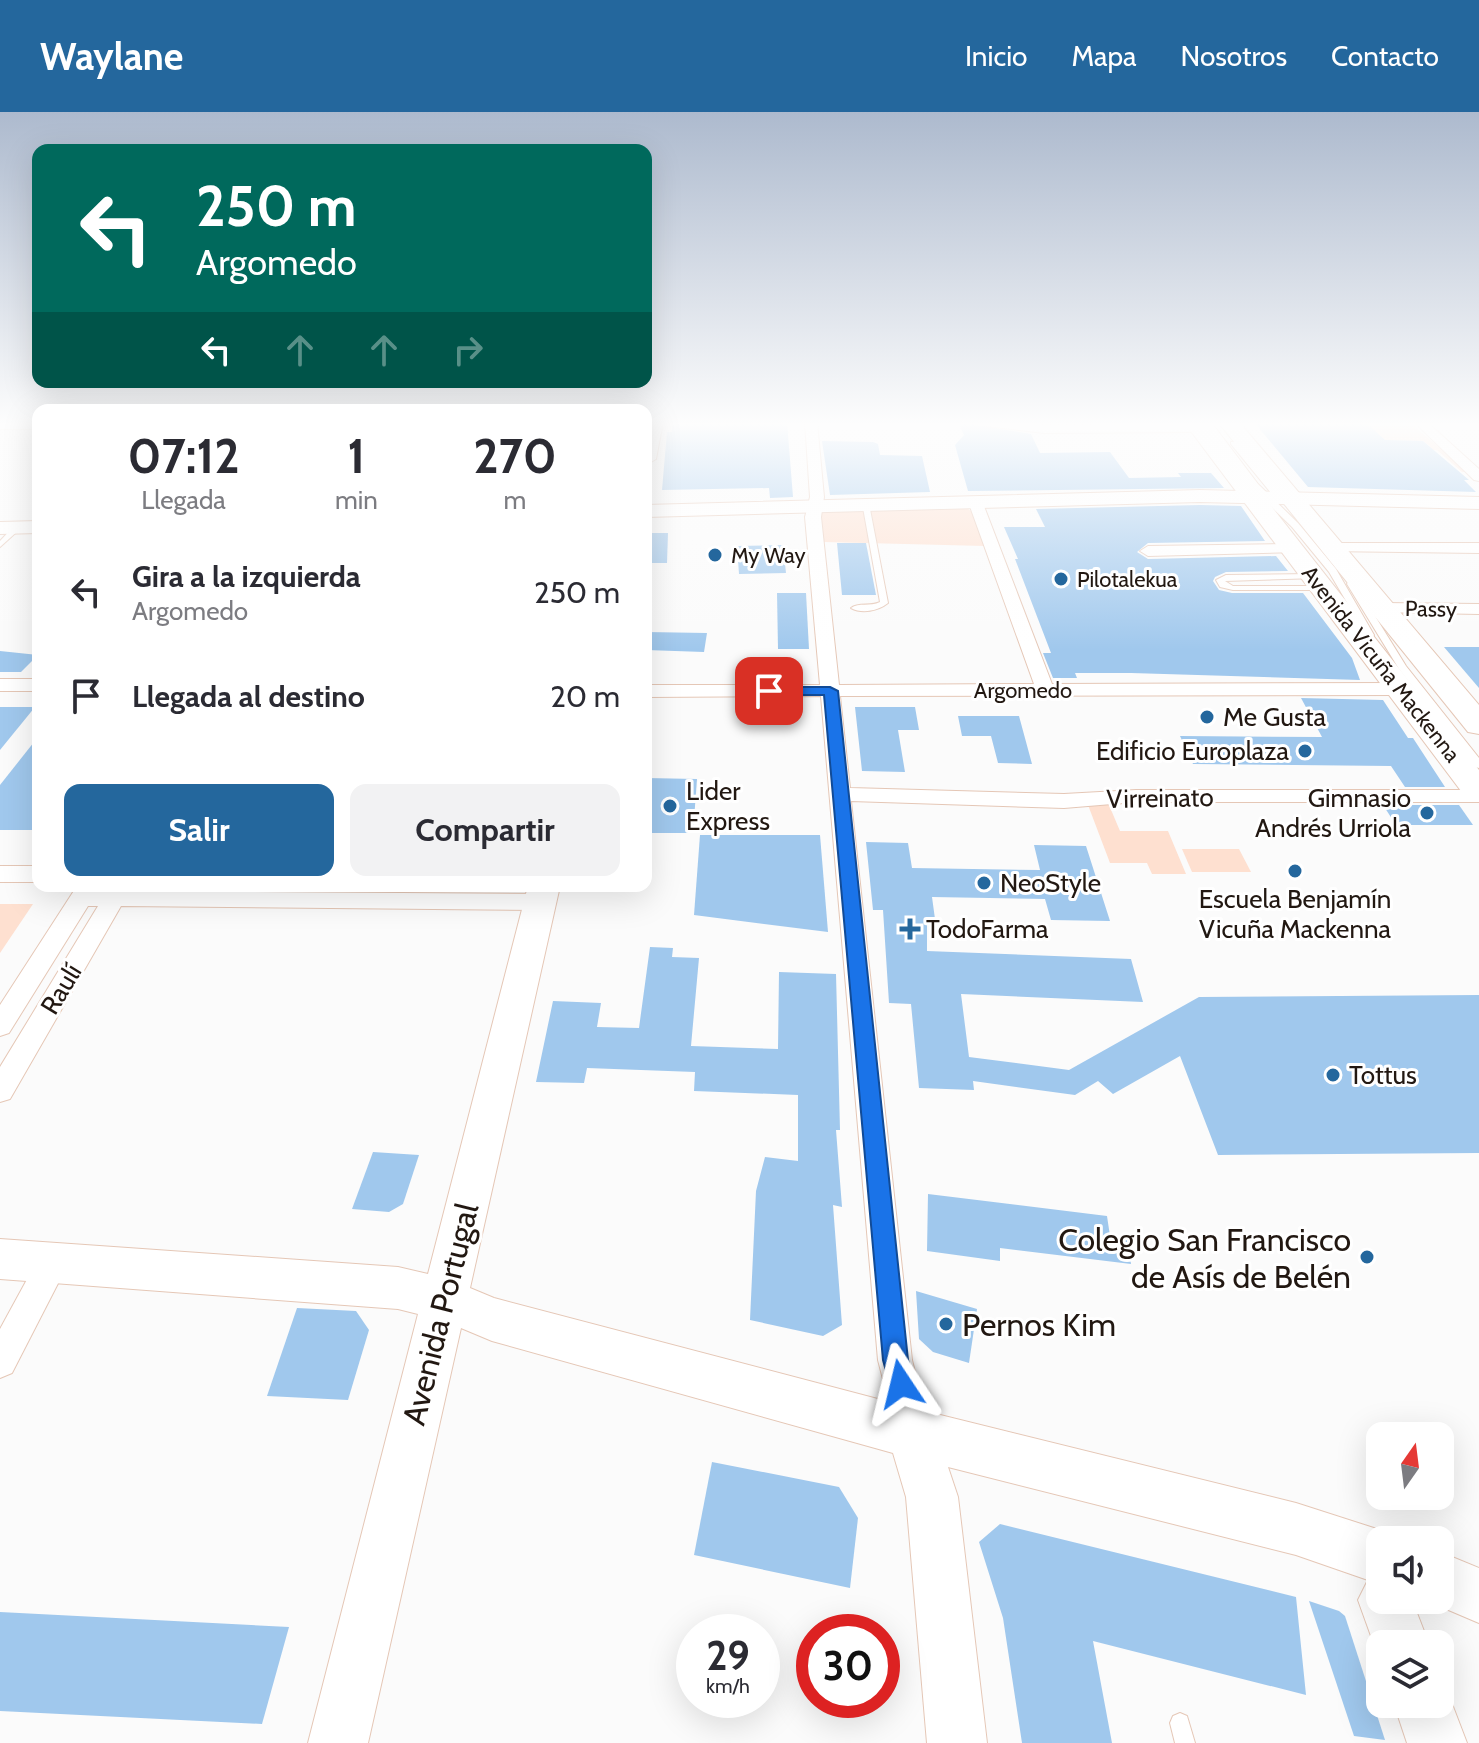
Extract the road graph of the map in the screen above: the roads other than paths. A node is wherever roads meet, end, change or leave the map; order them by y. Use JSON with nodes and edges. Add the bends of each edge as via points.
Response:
{"nodes":[{"id":1,"x":816,"y":498,"type":"edge"},
{"id":2,"x":1189,"y":498,"type":"edge"},
{"id":3,"x":1271,"y":498,"type":"edge"},
{"id":4,"x":1272,"y":498,"type":"edge"},
{"id":5,"x":1272,"y":498,"type":"edge"},
{"id":6,"x":1272,"y":498,"type":"edge"},
{"id":7,"x":1310,"y":498,"type":"edge"},
{"id":8,"x":975,"y":501,"type":"junction"},
{"id":9,"x":1479,"y":503,"type":"edge"},
{"id":10,"x":865,"y":504,"type":"junction"},
{"id":11,"x":816,"y":505,"type":"junction"},
{"id":12,"x":652,"y":511,"type":"edge"},
{"id":13,"x":18,"y":528,"type":"edge"},
{"id":14,"x":0,"y":545,"type":"edge"},
{"id":15,"x":1332,"y":548,"type":"junction"},
{"id":16,"x":1479,"y":548,"type":"edge"},
{"id":17,"x":1292,"y":549,"type":"junction"},
{"id":18,"x":1148,"y":551,"type":"dead end"},
{"id":19,"x":1318,"y":582,"type":"junction"},
{"id":20,"x":855,"y":608,"type":"dead end"},
{"id":21,"x":1382,"y":608,"type":"junction"},
{"id":22,"x":1479,"y":609,"type":"edge"},
{"id":23,"x":0,"y":685,"type":"edge"},
{"id":24,"x":32,"y":685,"type":"edge"},
{"id":25,"x":1400,"y":689,"type":"junction"},
{"id":26,"x":1045,"y":690,"type":"junction"},
{"id":27,"x":652,"y":691,"type":"edge"},
{"id":28,"x":830,"y":691,"type":"junction"},
{"id":29,"x":1475,"y":715,"type":"edge"},
{"id":30,"x":1479,"y":765,"type":"edge"},
{"id":31,"x":1479,"y":779,"type":"edge"},
{"id":32,"x":842,"y":794,"type":"junction"},
{"id":33,"x":1479,"y":794,"type":"edge"},
{"id":34,"x":0,"y":874,"type":"edge"},
{"id":35,"x":32,"y":874,"type":"edge"},
{"id":36,"x":85,"y":892,"type":"edge"},
{"id":37,"x":118,"y":892,"type":"edge"},
{"id":38,"x":234,"y":893,"type":"edge"},
{"id":39,"x":368,"y":894,"type":"edge"},
{"id":40,"x":542,"y":894,"type":"edge"},
{"id":41,"x":0,"y":1026,"type":"edge"},
{"id":42,"x":0,"y":1091,"type":"edge"},
{"id":43,"x":53,"y":1262,"type":"junction"},
{"id":44,"x":3,"y":1264,"type":"edge"},
{"id":45,"x":444,"y":1299,"type":"junction"},
{"id":46,"x":0,"y":1362,"type":"edge"},
{"id":47,"x":912,"y":1433,"type":"junction"},
{"id":48,"x":1366,"y":1569,"type":"edge"},
{"id":49,"x":1454,"y":1585,"type":"edge"},
{"id":50,"x":1479,"y":1596,"type":"edge"},
{"id":51,"x":1428,"y":1718,"type":"edge"},
{"id":52,"x":338,"y":1743,"type":"edge"},
{"id":53,"x":957,"y":1743,"type":"edge"},
{"id":54,"x":1437,"y":1743,"type":"edge"}],
"edges":[{"from":1,"to":11,"type":"street"},
{"from":2,"to":8,"type":"main road"},
{"from":3,"to":17,"type":"main road","name":"Avenida Vicuña Mackenna"},
{"from":4,"to":15,"type":"main road","name":"Avenida Vicuña Mackenna"},
{"from":5,"to":30,"type":"lane","via":[[1346,577],[1402,667]]},
{"from":6,"to":31,"type":"lane","via":[[1333,571],[1377,646]]},
{"from":7,"to":9,"type":"main road"},
{"from":8,"to":10,"type":"main road"},
{"from":8,"to":26,"type":"street"},
{"from":10,"to":11,"type":"main road"},
{"from":10,"to":20,"type":"lane","via":[[884,603]]},
{"from":11,"to":12,"type":"main road"},
{"from":11,"to":28,"type":"street"},
{"from":13,"to":14,"type":"lane"},
{"from":15,"to":16,"type":"street"},
{"from":15,"to":21,"type":"main road","name":"Avenida Vicuña Mackenna"},
{"from":17,"to":18,"type":"street"},
{"from":17,"to":19,"type":"main road","name":"Avenida Vicuña Mackenna"},
{"from":19,"to":19,"type":"lane","via":[[1226,577],[1220,580],[1233,588]]},
{"from":19,"to":25,"type":"main road","name":"Avenida Vicuña Mackenna"},
{"from":21,"to":22,"type":"street","name":"Passy"},
{"from":21,"to":29,"type":"main road","name":"Avenida Vicuña Mackenna"},
{"from":23,"to":24,"type":"street"},
{"from":25,"to":26,"type":"street","name":"Argomedo"},
{"from":25,"to":33,"type":"main road","name":"Avenida Vicuña Mackenna"},
{"from":26,"to":28,"type":"street","name":"Argomedo"},
{"from":27,"to":28,"type":"street","name":"Argomedo"},
{"from":28,"to":32,"type":"street"},
{"from":32,"to":33,"type":"street","name":"Virreinato","via":[[1064,801]]},
{"from":32,"to":47,"type":"street","via":[[895,1360]]},
{"from":34,"to":35,"type":"street"},
{"from":36,"to":37,"type":"street"},
{"from":36,"to":41,"type":"street","name":"Raulí"},
{"from":37,"to":38,"type":"street"},
{"from":37,"to":42,"type":"street","name":"Raulí"},
{"from":38,"to":39,"type":"street"},
{"from":39,"to":40,"type":"street"},
{"from":40,"to":45,"type":"main road","name":"Avenida Portugal"},
{"from":43,"to":44,"type":"main road"},
{"from":43,"to":45,"type":"main road","via":[[398,1288]]},
{"from":43,"to":46,"type":"street"},
{"from":45,"to":47,"type":"main road","via":[[492,1319]]},
{"from":45,"to":52,"type":"main road","name":"Avenida Portugal"},
{"from":47,"to":48,"type":"main road","via":[[1227,1511]]},
{"from":47,"to":53,"type":"main road","via":[[932,1497]]},
{"from":49,"to":50,"type":"main road"},
{"from":51,"to":54,"type":"main road"}]}
